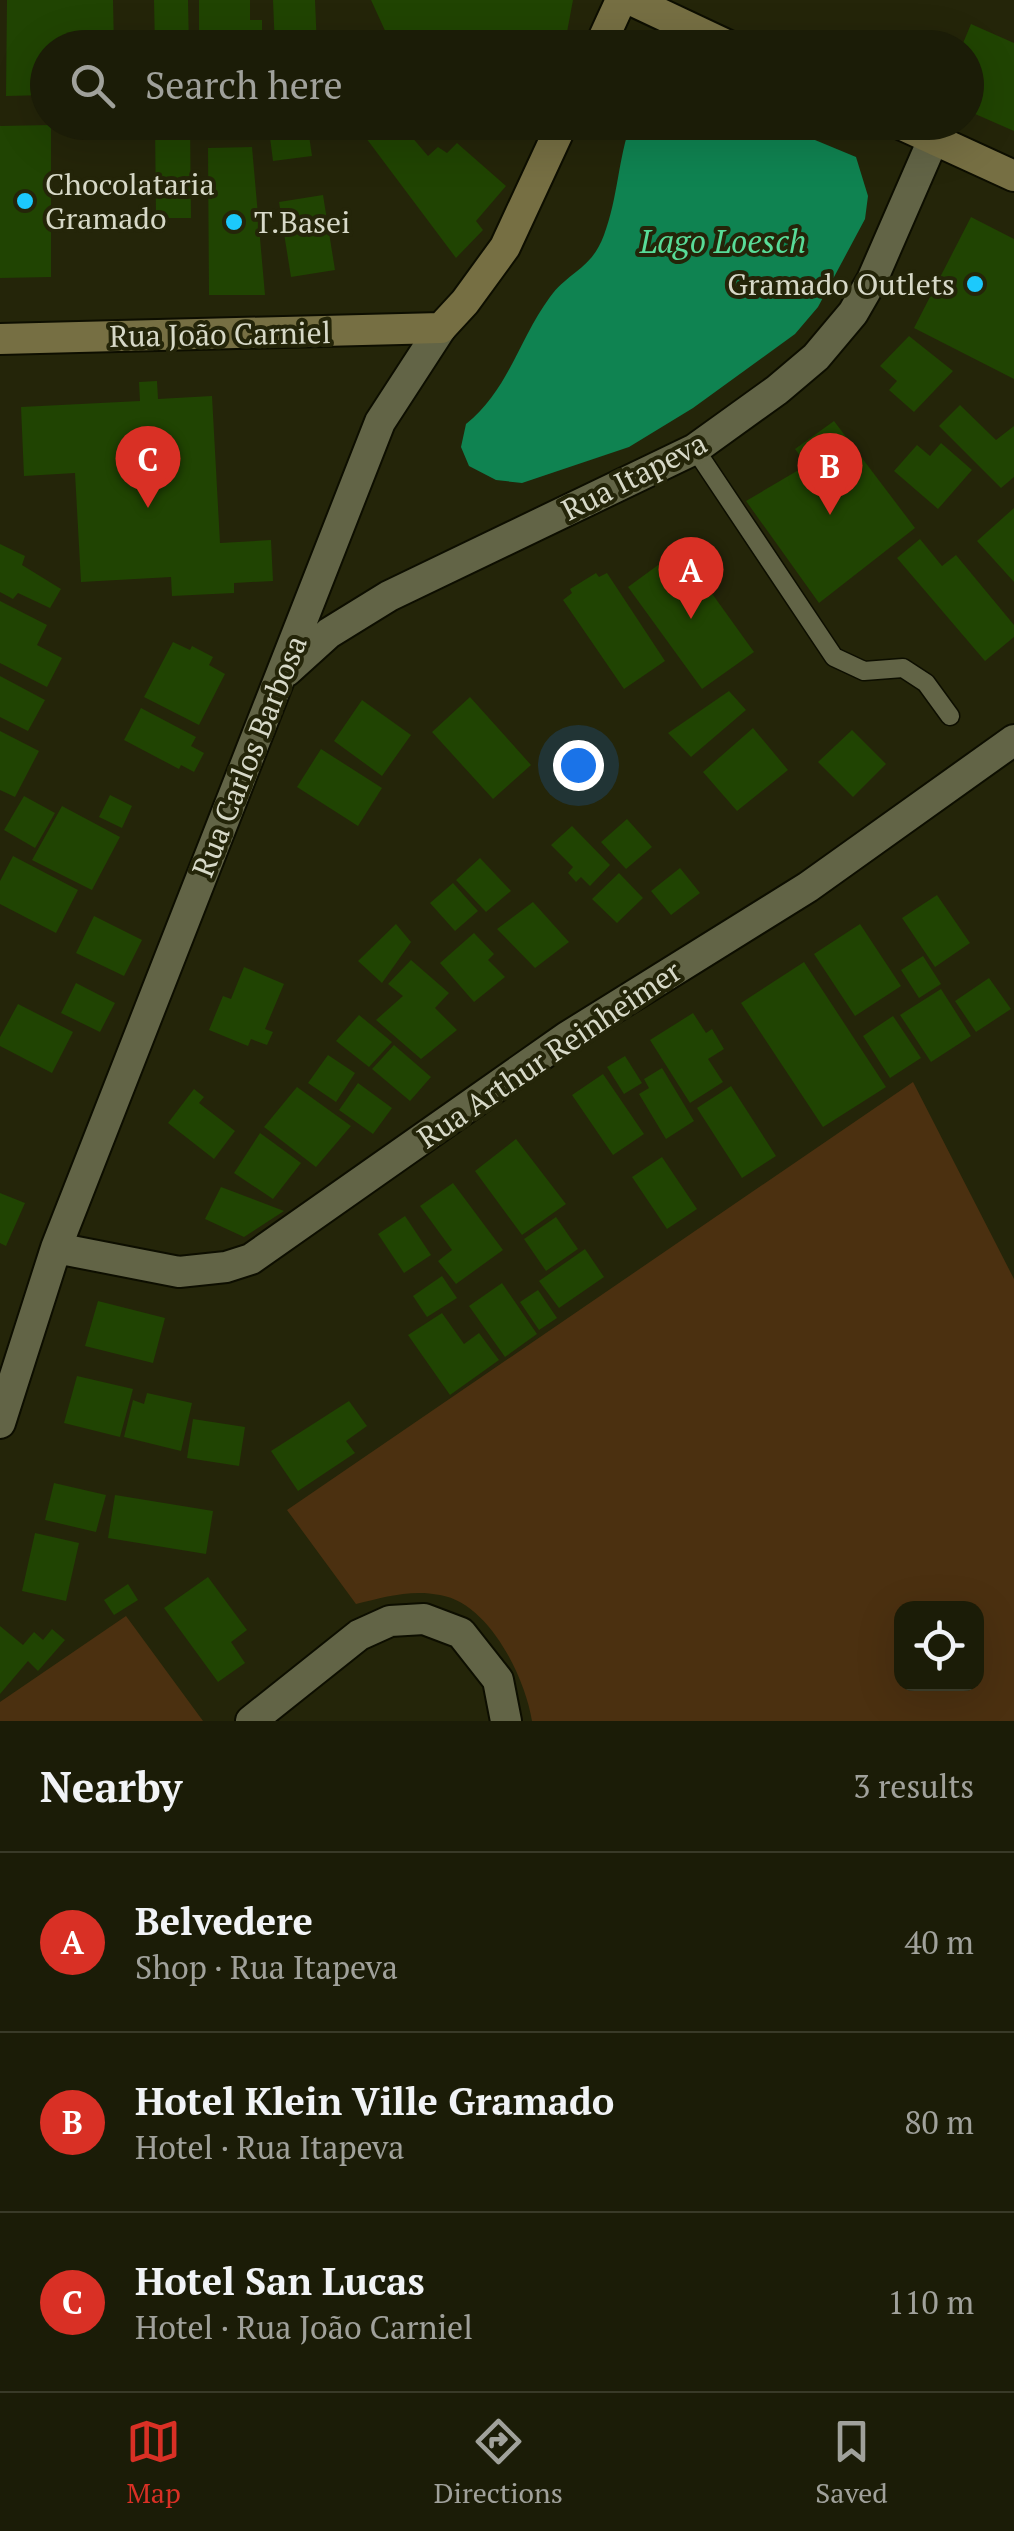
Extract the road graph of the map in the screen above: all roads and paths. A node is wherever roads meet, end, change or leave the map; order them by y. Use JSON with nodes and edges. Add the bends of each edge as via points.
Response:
{"nodes":[{"id":1,"x":621,"y":0,"type":"edge"},
{"id":2,"x":630,"y":0,"type":"edge"},
{"id":3,"x":607,"y":30,"type":"edge"},
{"id":4,"x":694,"y":30,"type":"edge"},
{"id":5,"x":556,"y":140,"type":"edge"},
{"id":6,"x":933,"y":140,"type":"joint"},
{"id":7,"x":1014,"y":176,"type":"edge"},
{"id":8,"x":440,"y":328,"type":"junction"},
{"id":9,"x":0,"y":339,"type":"edge"},
{"id":10,"x":695,"y":449,"type":"junction"},
{"id":11,"x":282,"y":676,"type":"junction"},
{"id":12,"x":950,"y":716,"type":"dead end"},
{"id":13,"x":1014,"y":740,"type":"edge"},
{"id":14,"x":56,"y":1248,"type":"junction"},
{"id":15,"x":0,"y":1424,"type":"edge"},
{"id":16,"x":251,"y":1721,"type":"edge"},
{"id":17,"x":506,"y":1721,"type":"edge"}],
"edges":[{"from":1,"to":3,"type":"street"},
{"from":2,"to":4,"type":"street"},
{"from":5,"to":8,"type":"street","name":"Rua Carlos Barbosa","via":[[505,247]]},
{"from":6,"to":7,"type":"street"},
{"from":6,"to":10,"type":"street","name":"Rua Itapeva","via":[[854,313],[816,357]]},
{"from":8,"to":9,"type":"street","name":"Rua João Carniel"},
{"from":8,"to":11,"type":"street","name":"Rua Carlos Barbosa","via":[[380,422]]},
{"from":10,"to":11,"type":"street","name":"Rua Itapeva","via":[[389,596],[329,633]]},
{"from":10,"to":12,"type":"lane","via":[[834,657],[864,672],[903,668],[926,683]]},
{"from":11,"to":14,"type":"street","name":"Rua Carlos Barbosa"},
{"from":13,"to":14,"type":"street","name":"Rua Arthur Reinheimer","via":[[808,887],[567,1037],[251,1259],[179,1272]]},
{"from":14,"to":15,"type":"street","name":"Rua Carlos Barbosa"},
{"from":16,"to":17,"type":"street","via":[[359,1635],[390,1621],[424,1619],[462,1632],[498,1680]]}]}
